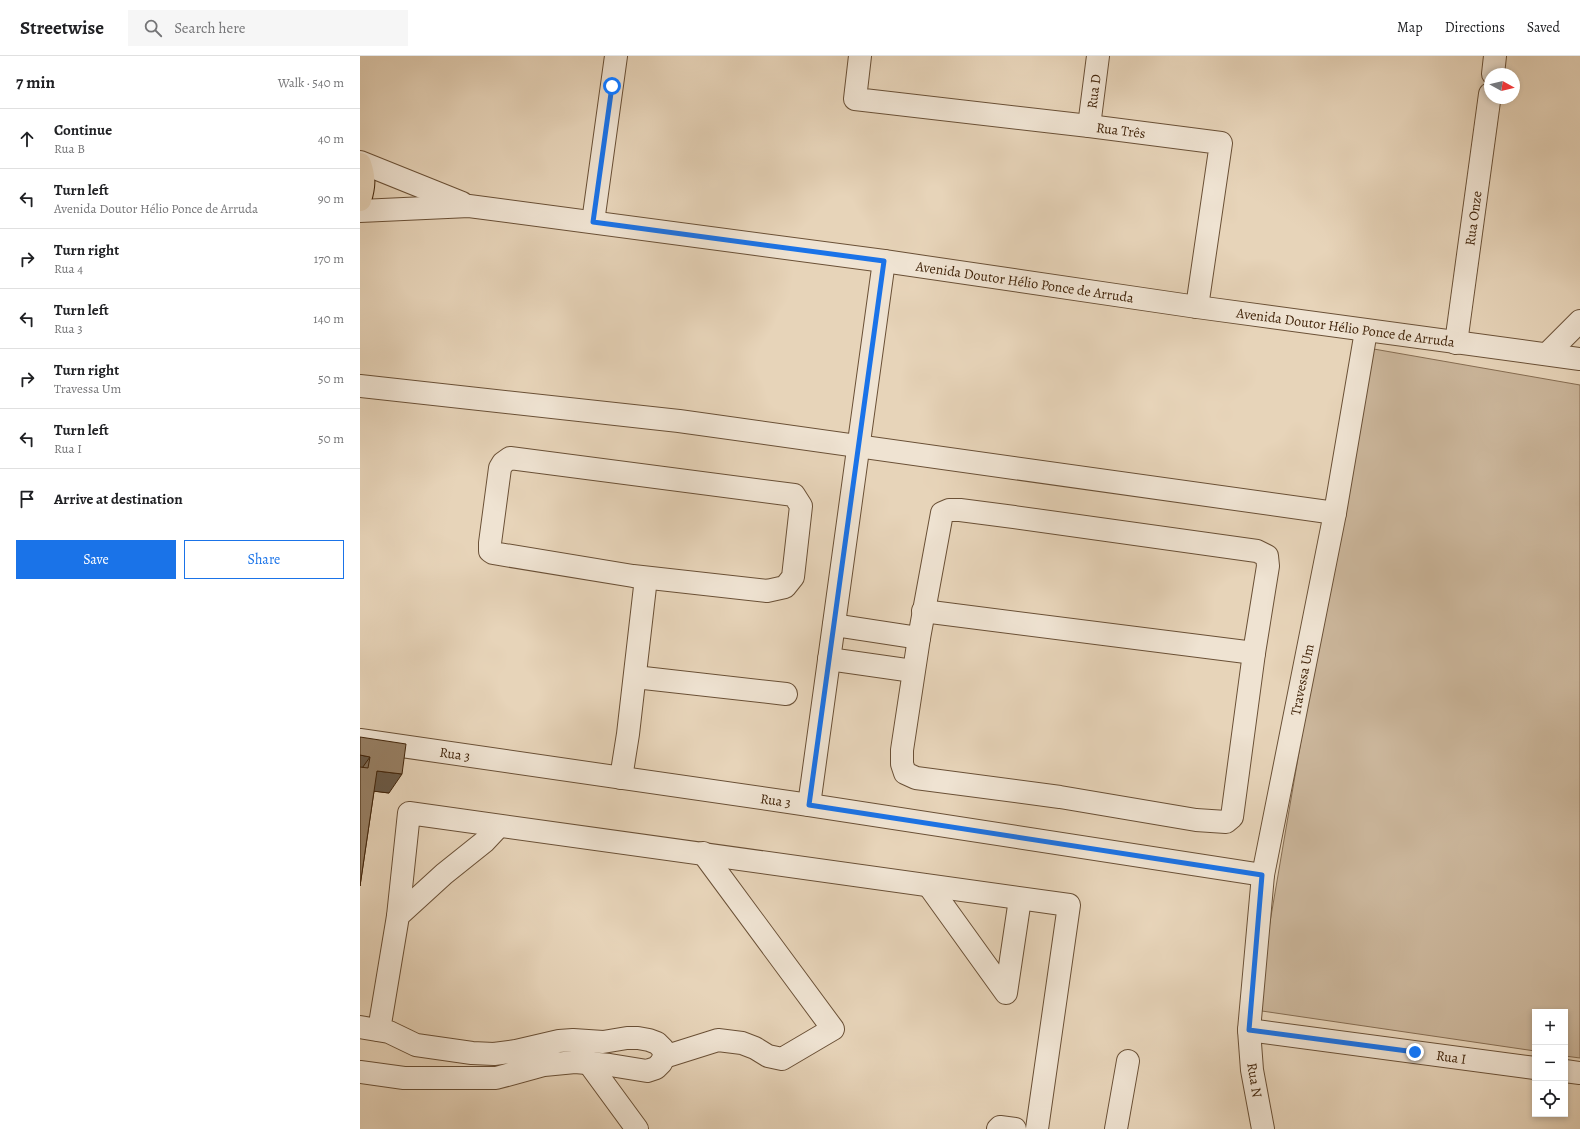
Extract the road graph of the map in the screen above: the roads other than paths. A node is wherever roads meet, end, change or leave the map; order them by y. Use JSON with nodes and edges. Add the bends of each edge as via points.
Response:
{"nodes":[{"id":1,"x":616,"y":56,"type":"edge"},
{"id":2,"x":860,"y":56,"type":"edge"},
{"id":3,"x":1098,"y":56,"type":"edge"},
{"id":4,"x":1495,"y":56,"type":"edge"},
{"id":5,"x":1494,"y":68,"type":"edge"},
{"id":6,"x":1489,"y":104,"type":"edge"},
{"id":7,"x":1089,"y":126,"type":"junction"},
{"id":8,"x":360,"y":163,"type":"edge"},
{"id":9,"x":360,"y":200,"type":"edge"},
{"id":10,"x":469,"y":206,"type":"junction"},
{"id":11,"x":360,"y":211,"type":"edge"},
{"id":12,"x":593,"y":222,"type":"junction"},
{"id":13,"x":884,"y":261,"type":"junction"},
{"id":14,"x":1197,"y":307,"type":"junction"},
{"id":15,"x":1580,"y":321,"type":"edge"},
{"id":16,"x":1366,"y":331,"type":"junction"},
{"id":17,"x":1456,"y":343,"type":"junction"},
{"id":18,"x":1547,"y":354,"type":"junction"},
{"id":19,"x":1580,"y":359,"type":"edge"},
{"id":20,"x":360,"y":386,"type":"edge"},
{"id":21,"x":858,"y":446,"type":"junction"},
{"id":22,"x":1334,"y":514,"type":"junction"},
{"id":23,"x":646,"y":578,"type":"junction"},
{"id":24,"x":923,"y":611,"type":"junction"},
{"id":25,"x":834,"y":625,"type":"junction"},
{"id":26,"x":919,"y":638,"type":"junction"},
{"id":27,"x":1254,"y":653,"type":"junction"},
{"id":28,"x":829,"y":659,"type":"junction"},
{"id":29,"x":913,"y":671,"type":"junction"},
{"id":30,"x":635,"y":677,"type":"junction"},
{"id":31,"x":786,"y":694,"type":"dead end"},
{"id":32,"x":360,"y":740,"type":"edge"},
{"id":33,"x":621,"y":778,"type":"junction"},
{"id":34,"x":809,"y":805,"type":"junction"},
{"id":35,"x":498,"y":826,"type":"junction"},
{"id":36,"x":703,"y":853,"type":"junction"},
{"id":37,"x":1262,"y":875,"type":"junction"},
{"id":38,"x":929,"y":886,"type":"junction"},
{"id":39,"x":1020,"y":899,"type":"junction"},
{"id":40,"x":398,"y":916,"type":"junction"},
{"id":41,"x":370,"y":1028,"type":"edge"},
{"id":42,"x":1249,"y":1030,"type":"junction"},
{"id":43,"x":573,"y":1040,"type":"junction"},
{"id":44,"x":416,"y":1045,"type":"junction"},
{"id":45,"x":664,"y":1057,"type":"junction"},
{"id":46,"x":1128,"y":1060,"type":"dead end"},
{"id":47,"x":587,"y":1063,"type":"junction"},
{"id":48,"x":1532,"y":1068,"type":"edge"},
{"id":49,"x":360,"y":1072,"type":"edge"},
{"id":50,"x":1568,"y":1072,"type":"edge"},
{"id":51,"x":1580,"y":1073,"type":"edge"},
{"id":52,"x":404,"y":1078,"type":"junction"},
{"id":53,"x":637,"y":1129,"type":"edge"},
{"id":54,"x":998,"y":1129,"type":"edge"},
{"id":55,"x":1015,"y":1129,"type":"edge"},
{"id":56,"x":1037,"y":1129,"type":"edge"},
{"id":57,"x":1116,"y":1129,"type":"edge"},
{"id":58,"x":1263,"y":1129,"type":"edge"}],
"edges":[{"from":1,"to":12,"type":"street"},
{"from":2,"to":7,"type":"street","name":"Rua Três","via":[[855,100]]},
{"from":3,"to":7,"type":"street","name":"Rua D"},
{"from":4,"to":5,"type":"street"},
{"from":6,"to":17,"type":"street","name":"Rua Onze"},
{"from":7,"to":14,"type":"street","name":"Rua Três","via":[[1221,143]]},
{"from":8,"to":9,"type":"main road","via":[[364,174],[364,188]]},
{"from":8,"to":10,"type":"street","name":"Avenida Doutor Hélio Ponce de Arruda"},
{"from":10,"to":11,"type":"street","name":"Avenida Doutor Hélio Ponce de Arruda"},
{"from":10,"to":12,"type":"street","name":"Avenida Doutor Hélio Ponce de Arruda"},
{"from":12,"to":13,"type":"street","name":"Avenida Doutor Hélio Ponce de Arruda"},
{"from":13,"to":14,"type":"street","name":"Avenida Doutor Hélio Ponce de Arruda"},
{"from":13,"to":21,"type":"street"},
{"from":14,"to":16,"type":"street","name":"Avenida Doutor Hélio Ponce de Arruda"},
{"from":15,"to":18,"type":"street"},
{"from":16,"to":17,"type":"street","name":"Avenida Doutor Hélio Ponce de Arruda"},
{"from":16,"to":22,"type":"street","name":"Travessa Um"},
{"from":17,"to":18,"type":"street","name":"Avenida Doutor Hélio Ponce de Arruda"},
{"from":18,"to":19,"type":"street","name":"Avenida Doutor Hélio Ponce de Arruda"},
{"from":20,"to":21,"type":"street","via":[[679,421]]},
{"from":21,"to":22,"type":"street"},
{"from":21,"to":25,"type":"street"},
{"from":22,"to":37,"type":"street","name":"Travessa Um"},
{"from":23,"to":23,"type":"street","via":[[490,551],[500,468],[503,463],[510,458],[781,492],[794,495],[801,506],[793,577],[785,587],[768,591]]},
{"from":23,"to":30,"type":"street"},
{"from":24,"to":26,"type":"street"},
{"from":24,"to":27,"type":"street"},
{"from":24,"to":27,"type":"street","via":[[942,513],[960,510],[1257,551],[1267,556],[1268,566]]},
{"from":25,"to":26,"type":"street"},
{"from":25,"to":28,"type":"street"},
{"from":26,"to":29,"type":"street"},
{"from":27,"to":29,"type":"street","via":[[1232,817],[1226,822],[1196,820],[1060,797],[916,778],[904,773],[902,750]]},
{"from":28,"to":29,"type":"street"},
{"from":28,"to":34,"type":"street"},
{"from":30,"to":31,"type":"street"},
{"from":30,"to":33,"type":"street"},
{"from":32,"to":33,"type":"street","name":"Rua 3"},
{"from":33,"to":34,"type":"street","name":"Rua 3"},
{"from":34,"to":37,"type":"street","name":"Rua 3"},
{"from":35,"to":36,"type":"street"},
{"from":35,"to":40,"type":"street","via":[[484,842]]},
{"from":35,"to":40,"type":"street","via":[[409,813]]},
{"from":36,"to":38,"type":"street"},
{"from":36,"to":45,"type":"street","via":[[833,1029],[782,1059],[768,1056],[742,1043],[718,1040]]},
{"from":37,"to":42,"type":"street","name":"Travessa Um"},
{"from":38,"to":39,"type":"street"},
{"from":38,"to":39,"type":"street","via":[[1006,994]]},
{"from":39,"to":56,"type":"street","via":[[1069,905]]},
{"from":40,"to":41,"type":"street"},
{"from":41,"to":44,"type":"street","via":[[389,1032]]},
{"from":42,"to":48,"type":"street","name":"Rua I"},
{"from":42,"to":58,"type":"street","name":"Rua N","via":[[1252,1070]]},
{"from":43,"to":44,"type":"street","via":[[494,1054]]},
{"from":43,"to":45,"type":"street","via":[[649,1040],[663,1049]]},
{"from":43,"to":47,"type":"street"},
{"from":44,"to":52,"type":"street","via":[[415,1058]]},
{"from":45,"to":47,"type":"street","via":[[656,1068],[647,1071]]},
{"from":46,"to":57,"type":"street"},
{"from":47,"to":52,"type":"street","via":[[552,1064],[496,1078]]},
{"from":47,"to":53,"type":"street"},
{"from":49,"to":52,"type":"street"},
{"from":50,"to":51,"type":"street"},
{"from":54,"to":55,"type":"street"}]}
